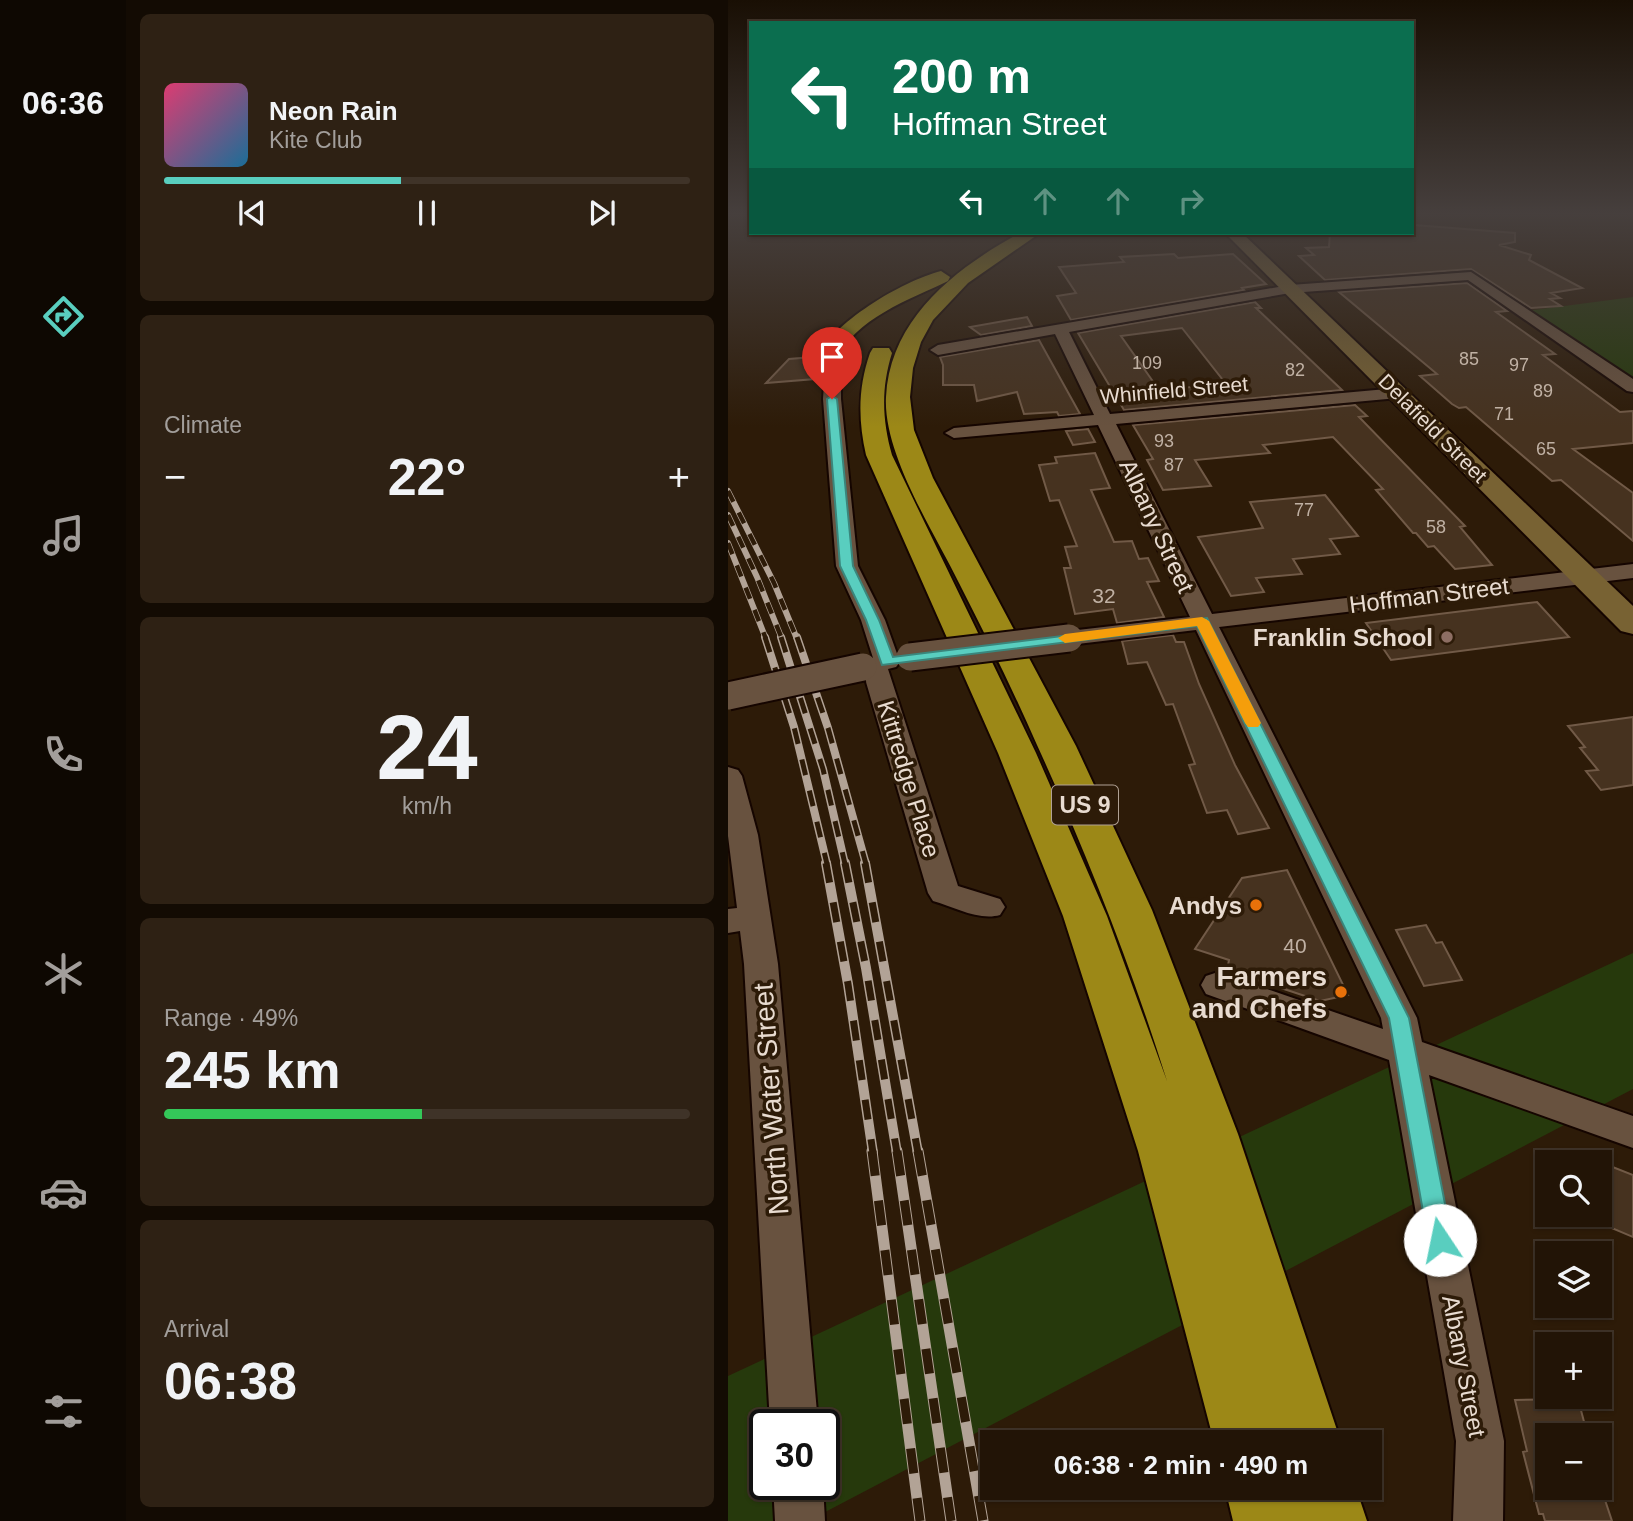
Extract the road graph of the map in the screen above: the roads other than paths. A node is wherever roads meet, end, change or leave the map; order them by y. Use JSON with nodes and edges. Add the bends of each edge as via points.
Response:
{"nodes":[{"id":1,"x":927,"y":285,"type":"edge"},
{"id":2,"x":933,"y":285,"type":"edge"},
{"id":3,"x":953,"y":285,"type":"edge"},
{"id":4,"x":1286,"y":285,"type":"edge"},
{"id":5,"x":1346,"y":285,"type":"edge"},
{"id":6,"x":1484,"y":285,"type":"edge"},
{"id":7,"x":1290,"y":289,"type":"junction"},
{"id":8,"x":1060,"y":328,"type":"junction"},
{"id":9,"x":937,"y":350,"type":"dead end"},
{"id":10,"x":833,"y":368,"type":"joint"},
{"id":11,"x":1633,"y":387,"type":"edge"},
{"id":12,"x":1398,"y":393,"type":"junction"},
{"id":13,"x":1107,"y":419,"type":"junction"},
{"id":14,"x":954,"y":433,"type":"dead end"},
{"id":15,"x":1633,"y":570,"type":"edge"},
{"id":16,"x":1584,"y":577,"type":"junction"},
{"id":17,"x":1202,"y":621,"type":"junction"},
{"id":18,"x":1633,"y":624,"type":"edge"},
{"id":19,"x":884,"y":663,"type":"junction"},
{"id":20,"x":728,"y":696,"type":"edge"},
{"id":21,"x":728,"y":776,"type":"edge"},
{"id":22,"x":989,"y":907,"type":"dead end"},
{"id":23,"x":741,"y":919,"type":"edge"},
{"id":24,"x":1218,"y":985,"type":"dead end"},
{"id":25,"x":1406,"y":1050,"type":"junction"},
{"id":26,"x":1633,"y":1132,"type":"edge"},
{"id":27,"x":793,"y":1409,"type":"edge"},
{"id":28,"x":1244,"y":1430,"type":"edge"},
{"id":29,"x":1304,"y":1430,"type":"edge"},
{"id":30,"x":799,"y":1500,"type":"edge"},
{"id":31,"x":1262,"y":1500,"type":"edge"},
{"id":32,"x":1326,"y":1500,"type":"edge"},
{"id":33,"x":800,"y":1521,"type":"edge"},
{"id":34,"x":1268,"y":1521,"type":"edge"},
{"id":35,"x":1332,"y":1521,"type":"edge"},
{"id":36,"x":1478,"y":1521,"type":"edge"}],
"edges":[{"from":1,"to":10,"type":"highway","via":[[845,331],[828,352],[826,360]]},
{"from":2,"to":28,"type":"highway","number":"US 9","via":[[901,318],[880,354],[871,395],[876,442],[890,482],[1039,803],[1088,926],[1165,1151]]},
{"from":3,"to":29,"type":"highway","number":"US 9","via":[[918,327],[905,354],[898,405],[901,428],[921,480],[1047,724],[1116,878],[1209,1130]]},
{"from":4,"to":7,"type":"street","name":"Delafield Street"},
{"from":5,"to":7,"type":"street"},
{"from":6,"to":11,"type":"street"},
{"from":7,"to":8,"type":"street"},
{"from":7,"to":12,"type":"street","name":"Delafield Street"},
{"from":8,"to":9,"type":"street"},
{"from":8,"to":13,"type":"street","name":"Albany Street"},
{"from":10,"to":19,"type":"street","name":"Kittredge Place","via":[[847,566],[873,620]]},
{"from":12,"to":13,"type":"street","name":"Whinfield Street"},
{"from":12,"to":16,"type":"street","name":"Delafield Street"},
{"from":13,"to":14,"type":"street","name":"Whinfield Street"},
{"from":13,"to":17,"type":"street","name":"Albany Street"},
{"from":15,"to":16,"type":"street","name":"Hoffman Street"},
{"from":16,"to":17,"type":"street","name":"Hoffman Street"},
{"from":16,"to":18,"type":"street","name":"Delafield Street"},
{"from":17,"to":19,"type":"street","name":"Hoffman Street","bridge":true},
{"from":17,"to":25,"type":"street","name":"Albany Street","via":[[1388,992]]},
{"from":19,"to":20,"type":"street","name":"Hoffman Street","bridge":true},
{"from":19,"to":22,"type":"street","name":"Kittredge Place","via":[[944,893]]},
{"from":21,"to":23,"type":"street","name":"North Water Street","via":[[740,814]]},
{"from":23,"to":27,"type":"street","name":"North Water Street","via":[[769,1044]]},
{"from":24,"to":25,"type":"street"},
{"from":25,"to":26,"type":"street"},
{"from":25,"to":36,"type":"street","name":"Albany Street","via":[[1480,1441]]},
{"from":30,"to":33,"type":"street"},
{"from":31,"to":34,"type":"highway"},
{"from":32,"to":35,"type":"highway"}]}
